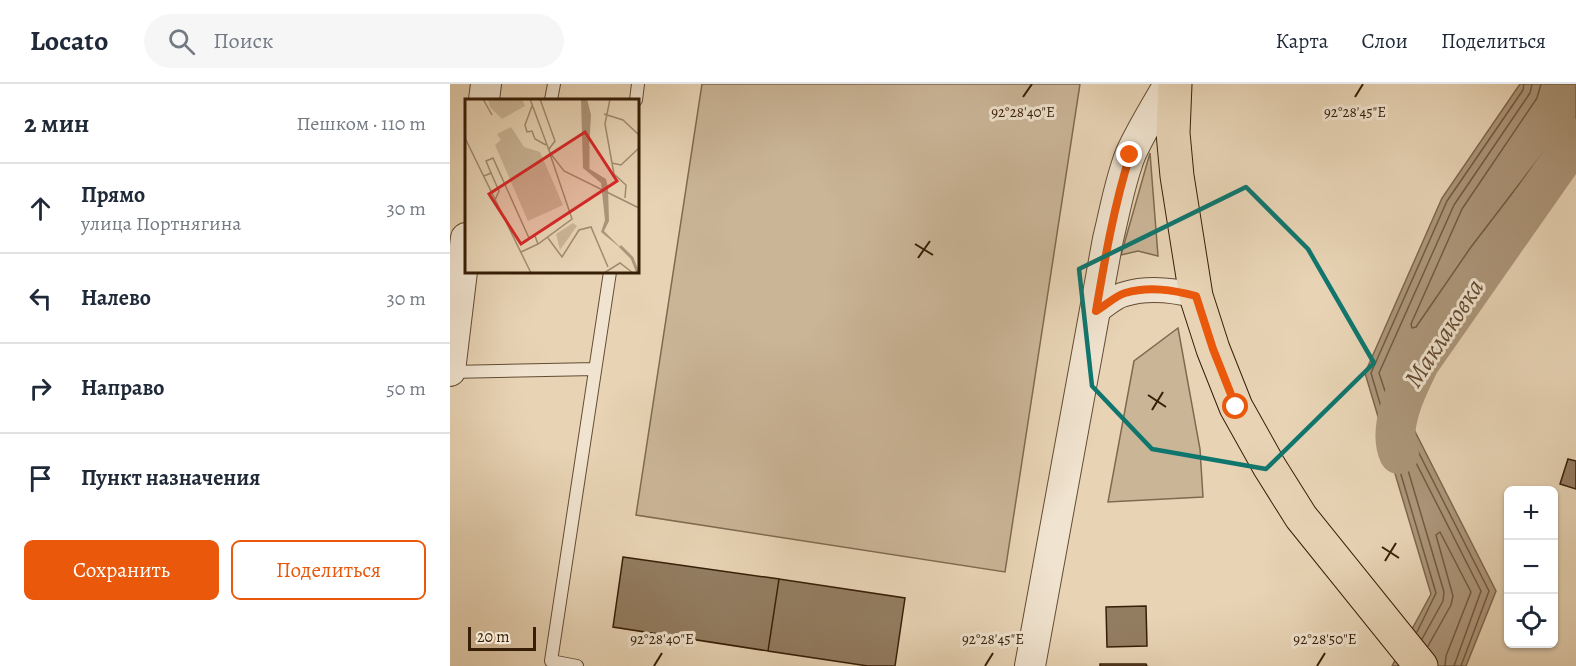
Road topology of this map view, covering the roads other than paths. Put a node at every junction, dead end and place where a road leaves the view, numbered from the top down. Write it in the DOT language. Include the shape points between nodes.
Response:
graph roads {
  1 [pos="486,84"];
  2 [pos="554,84"];
  3 [pos="638,84"];
  4 [pos="1169,84"];
  5 [pos="1175,84"];
  6 [pos="483,99"];
  7 [pos="551,99"];
  8 [pos="636,99"];
  9 [pos="465,246"];
  10 [pos="610,273"];
  11 [pos="1196,296"];
  12 [pos="1096,311"];
  13 [pos="595,369"];
  14 [pos="450,371"];
  15 [pos="577,666"];
  16 [pos="1030,666"];
  17 [pos="1420,666"];
  1 -- 6 [label="street"];
  2 -- 7 [label="lane"];
  3 -- 8 [label="lane"];
  4 -- 12 [label="street" via="1130,155 1108,239"];
  5 -- 11 [label="main road" via="1173,133 1177,176"];
  9 -- 14 [label="street"];
  10 -- 13 [label="lane"];
  11 -- 12 [label="street" via="1174,290 1148,290 1124,294"];
  11 -- 17 [label="main road" via="1236,407 1269,466 1301,517"];
  12 -- 16 [label="street"];
  13 -- 14 [label="lane"];
  13 -- 15 [label="lane" via="551,661"];
}
